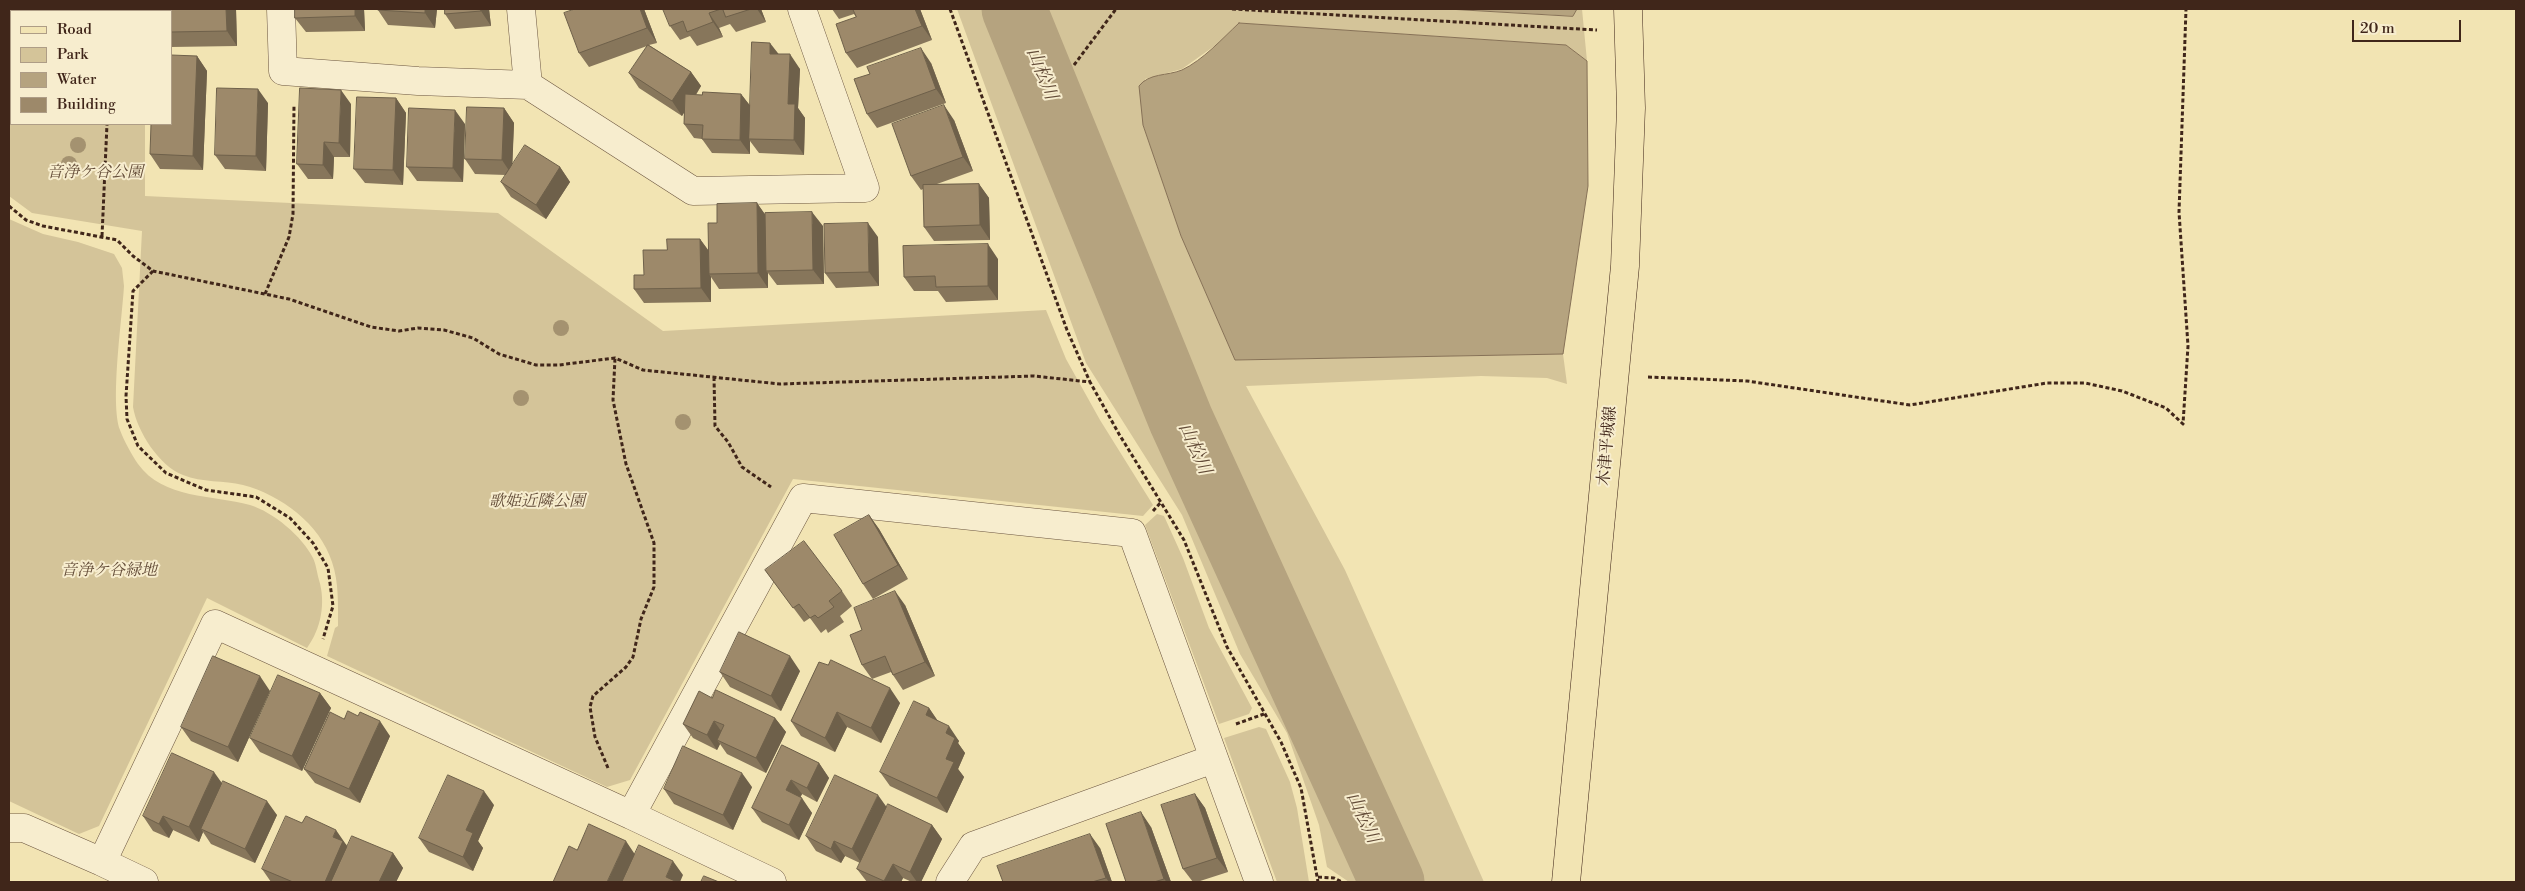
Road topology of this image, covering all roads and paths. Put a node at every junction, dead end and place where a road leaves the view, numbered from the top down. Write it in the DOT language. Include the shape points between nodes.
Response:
graph roads {
  1 [pos="281,9"];
  2 [pos="520,9"];
  3 [pos="802,9"];
  4 [pos="950,9"];
  5 [pos="1116,9"];
  6 [pos="1232,9"];
  7 [pos="1628,9"];
  8 [pos="2186,9"];
  9 [pos="1597,30"];
  10 [pos="1074,65"];
  11 [pos="294,71"];
  12 [pos="528,85"];
  13 [pos="107,125"];
  14 [pos="9,206"];
  15 [pos="102,236"];
  16 [pos="153,271"];
  17 [pos="265,294"];
  18 [pos="615,358"];
  19 [pos="714,377"];
  20 [pos="1613,378"];
  21 [pos="1090,382"];
  22 [pos="799,504"];
  23 [pos="311,667"];
  24 [pos="1214,759"];
  25 [pos="623,812"];
  26 [pos="9,828"];
  27 [pos="102,862"];
  28 [pos="1318,877"];
  29 [pos="144,882"];
  30 [pos="772,882"];
  31 [pos="950,882"];
  32 [pos="1259,882"];
  33 [pos="1318,882"];
  34 [pos="1342,882"];
  35 [pos="1566,882"];
  1 -- 11 [label="street" via="283,71"];
  2 -- 12 [label="street"];
  3 -- 12 [label="street" via="865,188 693,191"];
  4 -- 21 [label="path" via="1064,320"];
  5 -- 10 [label="path"];
  6 -- 9 [label="path"];
  7 -- 20 [label="main road, 木津平城線" via="1631,108 1625,266"];
  8 -- 20 [label="path" via="2180,212 2188,346 2182,424 2166,408 2122,391 2085,383 2047,384 1910,405 1747,381"];
  11 -- 12 [label="street" via="418,81"];
  11 -- 17 [label="path" via="292,214 283,255"];
  13 -- 15 [label="path"];
  14 -- 15 [label="path" via="26,220 43,226"];
  15 -- 16 [label="path" via="117,240"];
  16 -- 17 [label="path"];
  16 -- 23 [label="path" via="133,291 127,419 138,446 166,473 206,490 256,498 290,518 313,543 328,568 333,606"];
  17 -- 18 [label="path" via="371,327 399,331 418,328 444,330 473,338 499,354 536,365"];
  18 -- 19 [label="path" via="643,370"];
  18 -- 25 [label="path" via="613,400 626,464 654,543 654,586 641,619 633,657 593,696 590,707 595,737"];
  19 -- 21 [label="path" via="780,384 1034,376"];
  19 -- 22 [label="path" via="715,426 742,466"];
  20 -- 35 [label="main road, 木津平城線"];
  21 -- 28 [label="path" via="1184,540 1226,647 1281,742 1301,788"];
  22 -- 24 [label="street" via="802,498 1132,533"];
  22 -- 25 [label="street"];
  23 -- 25 [label="street"];
  23 -- 27 [label="street" via="216,624"];
  24 -- 31 [label="street" via="973,846"];
  24 -- 32 [label="street"];
  25 -- 30 [label="street"];
  26 -- 27 [label="street" via="24,828"];
  27 -- 29 [label="street"];
  28 -- 33 [label="path"];
  28 -- 34 [label="path"];
}
